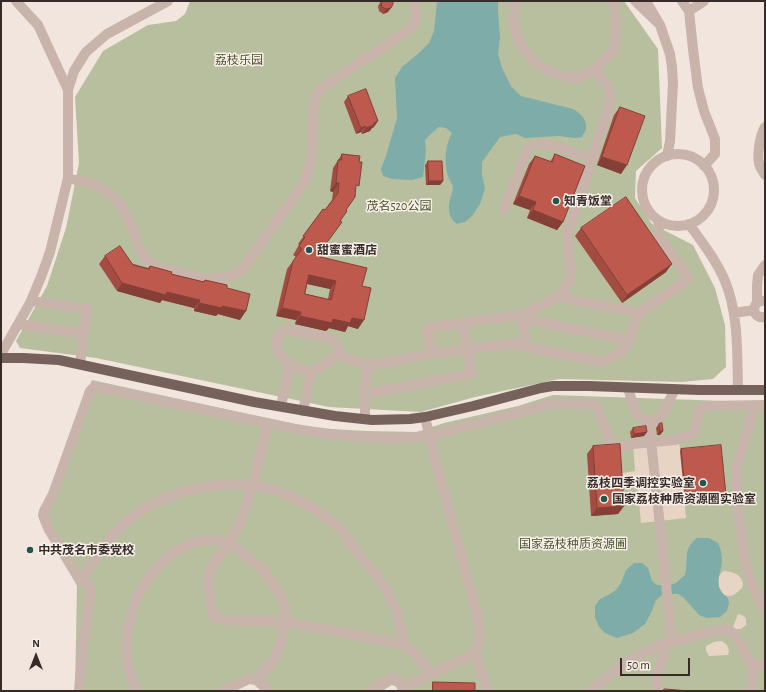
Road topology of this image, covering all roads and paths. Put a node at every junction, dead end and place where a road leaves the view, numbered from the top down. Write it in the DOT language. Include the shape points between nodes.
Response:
graph roads {
  1 [pos="16,1"];
  2 [pos="168,1"];
  3 [pos="415,1"];
  4 [pos="517,1"];
  5 [pos="613,1"];
  6 [pos="635,1"];
  7 [pos="646,1"];
  8 [pos="682,1"];
  9 [pos="704,1"];
  10 [pos="690,11"];
  11 [pos="660,25"];
  12 [pos="593,70"];
  13 [pos="68,90"];
  14 [pos="765,127"];
  15 [pos="667,156"];
  16 [pos="591,159"];
  17 [pos="704,166"];
  18 [pos="765,175"];
  19 [pos="68,178"];
  20 [pos="504,210"];
  21 [pos="658,220"];
  22 [pos="689,224"];
  23 [pos="765,265"];
  24 [pos="558,297"];
  25 [pos="31,301"];
  26 [pos="759,304"];
  27 [pos="638,313"];
  28 [pos="734,313"];
  29 [pos="522,317"];
  30 [pos="765,317"];
  31 [pos="463,323"];
  32 [pos="18,324"];
  33 [pos="84,334"];
  34 [pos="629,340"];
  35 [pos="510,344"];
  36 [pos="468,350"];
  37 [pos="1,354"];
  38 [pos="337,354"];
  39 [pos="431,354"];
  40 [pos="1,358"];
  41 [pos="80,364"];
  42 [pos="366,366"];
  43 [pos="289,367"];
  44 [pos="312,370"];
  45 [pos="628,388"];
  46 [pos="675,389"];
  47 [pos="738,390"];
  48 [pos="765,390"];
  49 [pos="364,392"];
  50 [pos="765,405"];
  51 [pos="281,406"];
  52 [pos="754,406"];
  53 [pos="304,411"];
  54 [pos="425,417"];
  55 [pos="364,419"];
  56 [pos="649,421"];
  57 [pos="268,424"];
  58 [pos="430,435"];
  59 [pos="651,442"];
  60 [pos="253,486"];
  61 [pos="229,545"];
  62 [pos="81,579"];
  63 [pos="765,610"];
  64 [pos="285,622"];
  65 [pos="669,643"];
  66 [pos="403,645"];
  67 [pos="475,652"];
  68 [pos="765,662"];
  69 [pos="754,668"];
  70 [pos="431,674"];
  71 [pos="256,680"];
  72 [pos="403,690"];
  73 [pos="79,691"];
  74 [pos="137,691"];
  75 [pos="222,691"];
  76 [pos="270,691"];
  77 [pos="369,691"];
  78 [pos="487,691"];
  79 [pos="590,691"];
  80 [pos="656,691"];
  81 [pos="750,691"];
  1 -- 13 [label="street" via="38,25"];
  2 -- 13 [label="street" via="108,34 86,52 74,71"];
  3 -- 19 [label="street" via="416,19 412,28 324,86 316,96 311,163 306,178 243,269 231,276 206,279 157,267 146,260 122,207 111,195 92,184"];
  4 -- 12 [label="street" via="513,20 520,44 536,63 550,72 567,77 578,78"];
  5 -- 12 [label="street" via="615,48"];
  6 -- 11 [label="street"];
  7 -- 11 [label="street"];
  8 -- 10 [label="street"];
  9 -- 10 [label="street"];
  10 -- 17 [label="street" via="698,88 715,139 715,154"];
  11 -- 15 [label="street" via="670,54 673,83"];
  12 -- 16 [label="street" via="609,87 610,97 609,108"];
  13 -- 19 [label="street"];
  14 -- 18 [label="street" via="759,146 759,164"];
  15 -- 17 [label="street" via="681,154 695,158"];
  15 -- 21 [label="street" via="650,167 642,185 645,205"];
  16 -- 20 [label="street" via="557,147 533,145 528,148"];
  16 -- 24 [label="street" via="567,235 570,280"];
  17 -- 22 [label="street" via="713,181 711,204 702,216"];
  19 -- 25 [label="street" via="50,252"];
  21 -- 22 [label="street" via="673,225"];
  21 -- 27 [label="street" via="659,236 689,279"];
  22 -- 28 [label="street" via="720,272 730,294"];
  23 -- 26 [label="street" via="758,275"];
  24 -- 27 [label="street"];
  24 -- 29 [label="street"];
  25 -- 32 [label="street"];
  25 -- 33 [label="street" via="87,309"];
  26 -- 28 [label="street"];
  26 -- 30 [label="street" via="755,314 761,318"];
  27 -- 34 [label="street"];
  28 -- 47 [label="street"];
  29 -- 31 [label="street"];
  29 -- 34 [label="street"];
  29 -- 35 [label="street" via="525,342"];
  31 -- 36 [label="street"];
  31 -- 39 [label="street" via="427,328"];
  32 -- 33 [label="street"];
  32 -- 37 [label="street"];
  33 -- 41 [label="street"];
  34 -- 35 [label="street" via="625,350 603,362"];
  35 -- 36 [label="street"];
  36 -- 39 [label="street"];
  36 -- 49 [label="street" via="472,374"];
  38 -- 42 [label="street"];
  38 -- 44 [label="street" via="327,363"];
  38 -- 44 [label="street" via="339,350 331,339 290,330 281,333 276,346 281,355 295,367"];
  39 -- 42 [label="street"];
  40 -- 41 [label="main road"];
  41 -- 51 [label="main road"];
  42 -- 49 [label="street"];
  43 -- 51 [label="street"];
  44 -- 53 [label="street"];
  45 -- 46 [label="main road"];
  45 -- 54 [label="main road" via="554,386"];
  45 -- 56 [label="street" via="636,412 645,421"];
  46 -- 47 [label="main road"];
  46 -- 56 [label="street" via="661,417 654,422"];
  47 -- 48 [label="main road"];
  49 -- 55 [label="street"];
  50 -- 52 [label="street"];
  51 -- 53 [label="main road"];
  52 -- 59 [label="street" via="705,406 699,412 692,434 675,440"];
  52 -- 63 [label="street" via="737,465 738,506 750,581"];
  53 -- 55 [label="main road"];
  54 -- 55 [label="main road"];
  54 -- 58 [label="street"];
  56 -- 59 [label="street"];
  57 -- 58 [label="street" via="348,436 402,438"];
  57 -- 60 [label="street"];
  57 -- 62 [label="street" via="92,388 43,515 49,530"];
  58 -- 59 [label="street" via="556,403 590,404 596,406 608,437 615,445"];
  58 -- 67 [label="street" via="479,623 479,642"];
  59 -- 65 [label="street" via="671,629"];
  60 -- 61 [label="street"];
  60 -- 62 [label="street" via="224,484 204,487 170,496 147,508 117,530"];
  60 -- 66 [label="street" via="277,491 300,501 338,527 390,596"];
  61 -- 64 [label="street" via="244,554 264,572 277,590 284,607"];
  61 -- 64 [label="street" via="208,574 215,618"];
  61 -- 74 [label="street" via="213,540 180,549 158,566 148,578 132,611 126,641 128,668"];
  62 -- 73 [label="street" via="91,592"];
  64 -- 66 [label="street"];
  64 -- 71 [label="street" via="281,645 274,660"];
  65 -- 69 [label="street" via="713,631 727,630 735,634"];
  65 -- 79 [label="street" via="634,658"];
  65 -- 80 [label="street" via="660,667"];
  66 -- 70 [label="street" via="419,658"];
  67 -- 70 [label="street"];
  67 -- 78 [label="street"];
  68 -- 69 [label="street"];
  69 -- 81 [label="street"];
  70 -- 72 [label="street"];
  71 -- 75 [label="street" via="246,679"];
  71 -- 76 [label="street"];
  72 -- 77 [label="street" via="398,681 392,678"];
}
